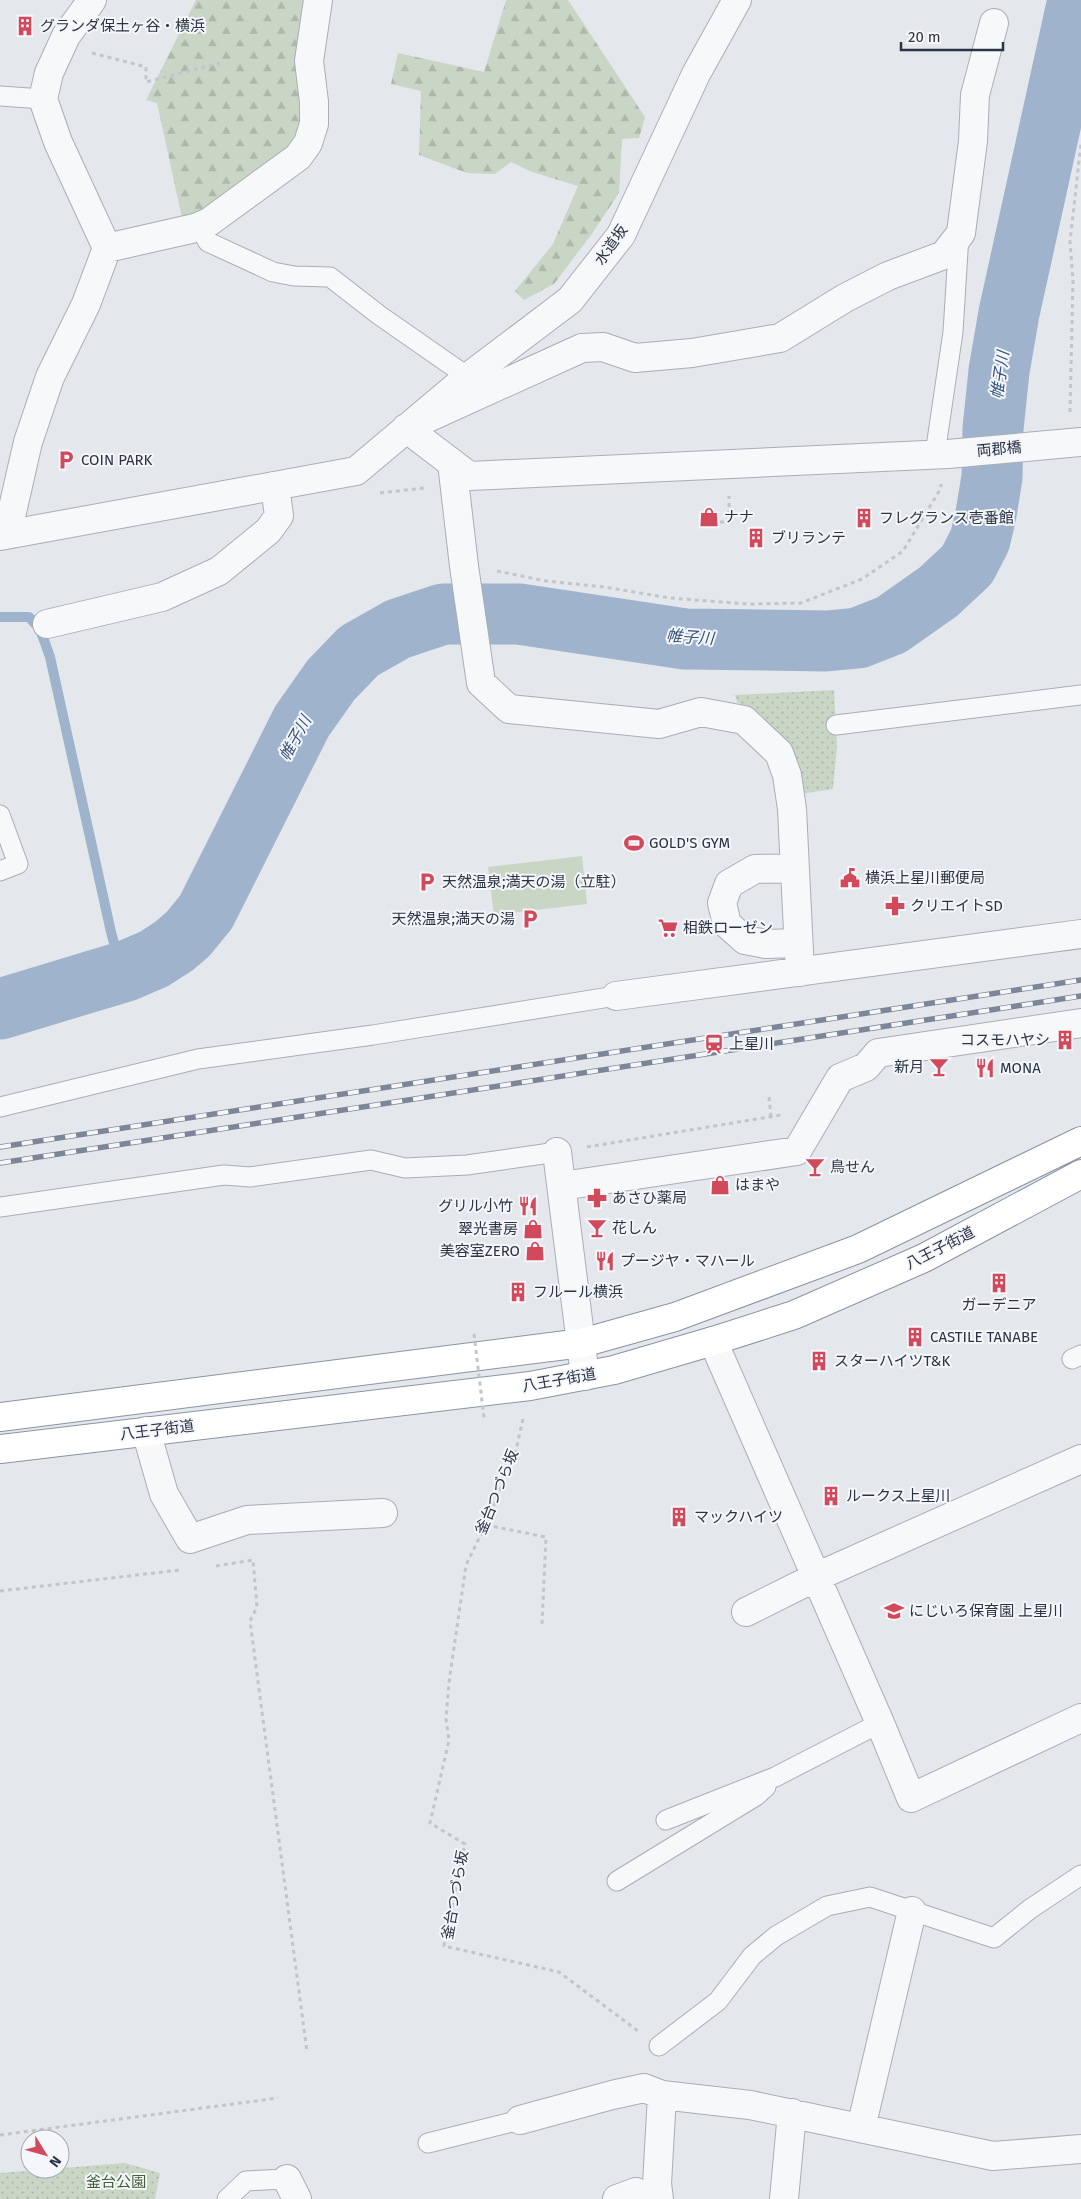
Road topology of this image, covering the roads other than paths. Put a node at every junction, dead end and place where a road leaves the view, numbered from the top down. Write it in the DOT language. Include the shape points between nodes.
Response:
graph roads {
  1 [pos="92,0"];
  2 [pos="318,0"];
  3 [pos="737,0"];
  4 [pos="994,23"];
  5 [pos="0,96"];
  6 [pos="43,99"];
  7 [pos="199,226"];
  8 [pos="959,235"];
  9 [pos="107,248"];
  10 [pos="468,377"];
  11 [pos="406,428"];
  12 [pos="1067,443"];
  13 [pos="942,454"];
  14 [pos="452,463"];
  15 [pos="276,486"];
  16 [pos="4,535"];
  17 [pos="47,624"];
  18 [pos="1081,695"];
  19 [pos="836,725"];
  20 [pos="0,815"];
  21 [pos="795,868"];
  22 [pos="0,871"];
  23 [pos="1081,934"];
  24 [pos="798,943"];
  25 [pos="800,972"];
  26 [pos="616,996"];
  27 [pos="1081,1023"];
  28 [pos="0,1107"];
  29 [pos="1081,1141"];
  30 [pos="557,1152"];
  31 [pos="1081,1174"];
  32 [pos="562,1186"];
  33 [pos="0,1207"];
  34 [pos="712,1341"];
  35 [pos="582,1343"];
  36 [pos="585,1376"];
  37 [pos="0,1417"];
  38 [pos="146,1431"];
  39 [pos="0,1449"];
  40 [pos="1081,1459"];
  41 [pos="383,1513"];
  42 [pos="816,1577"];
  43 [pos="746,1612"];
  44 [pos="1081,1718"];
  45 [pos="880,1722"];
  46 [pos="775,1777"];
  47 [pos="666,1820"];
  48 [pos="1081,1875"];
  49 [pos="617,1881"];
  50 [pos="912,1911"];
  51 [pos="659,2046"];
  52 [pos="662,2095"];
  53 [pos="792,2113"];
  54 [pos="520,2120"];
  55 [pos="861,2128"];
  56 [pos="428,2143"];
  57 [pos="1081,2149"];
  58 [pos="292,2189"];
  59 [pos="637,2197"];
  60 [pos="227,2199"];
  61 [pos="784,2199"];
  1 -- 6 [label="street" via="62,44"];
  2 -- 7 [label="street" via="308,61 314,109 314,124 308,143 298,157"];
  3 -- 10 [label="street, 水道坂" via="696,74 621,235 570,300"];
  4 -- 8 [label="street" via="975,95"];
  5 -- 6 [label="lane"];
  6 -- 9 [label="street" via="58,142"];
  7 -- 9 [label="street"];
  7 -- 10 [label="lane" via="208,242 273,272 330,277 378,315"];
  8 -- 11 [label="street" via="944,255 888,276 780,338 692,353 635,358 603,346 582,348"];
  8 -- 13 [label="lane"];
  9 -- 16 [label="street" via="86,304 50,377 28,442"];
  10 -- 11 [label="street, 水道坂"];
  11 -- 14 [label="street, 両郡橋"];
  11 -- 15 [label="street" via="356,471"];
  12 -- 13 [label="street, 両郡橋"];
  13 -- 14 [label="street, 両郡橋" via="469,476"];
  14 -- 21 [label="street" via="481,683 509,709 659,724 701,712 744,720 779,753 782,760 792,809"];
  15 -- 16 [label="street"];
  15 -- 17 [label="street" via="279,516 268,531 219,571 162,597"];
  18 -- 19 [label="lane"];
  20 -- 22 [label="lane" via="18,864"];
  21 -- 24 [label="street"];
  21 -- 24 [label="street" via="755,869 729,884 722,903 727,924 745,940 766,944"];
  23 -- 25 [label="street"];
  24 -- 25 [label="street"];
  25 -- 26 [label="street"];
  26 -- 28 [label="lane" via="198,1059"];
  27 -- 32 [label="street" via="878,1053 866,1067 840,1078 797,1151"];
  29 -- 35 [label="highway" via="858,1249 674,1317"];
  30 -- 32 [label="street"];
  30 -- 33 [label="lane" via="467,1164 405,1168 371,1160 250,1178 224,1175"];
  31 -- 34 [label="highway, 八王子街道" via="924,1258 794,1315"];
  32 -- 35 [label="street"];
  34 -- 36 [label="highway, 八王子街道"];
  34 -- 42 [label="street"];
  35 -- 36 [label="street"];
  35 -- 37 [label="highway"];
  36 -- 38 [label="highway, 八王子街道" via="424,1400"];
  38 -- 39 [label="highway, 八王子街道"];
  38 -- 41 [label="street" via="164,1494 190,1539 247,1520"];
  40 -- 42 [label="street"];
  42 -- 43 [label="street"];
  42 -- 45 [label="street"];
  44 -- 45 [label="street" via="911,1798"];
  45 -- 46 [label="lane"];
  46 -- 47 [label="lane"];
  46 -- 49 [label="lane" via="756,1796"];
  48 -- 50 [label="lane" via="994,1938"];
  50 -- 51 [label="lane" via="870,1897 828,1906 776,1936 752,1956 718,2001"];
  50 -- 55 [label="street"];
  52 -- 53 [label="street"];
  52 -- 54 [label="street" via="644,2088"];
  52 -- 59 [label="street" via="657,2184"];
  53 -- 55 [label="street"];
  53 -- 61 [label="street"];
  54 -- 56 [label="lane"];
  55 -- 57 [label="street" via="993,2156"];
  58 -- 60 [label="lane" via="246,2180"];
}
